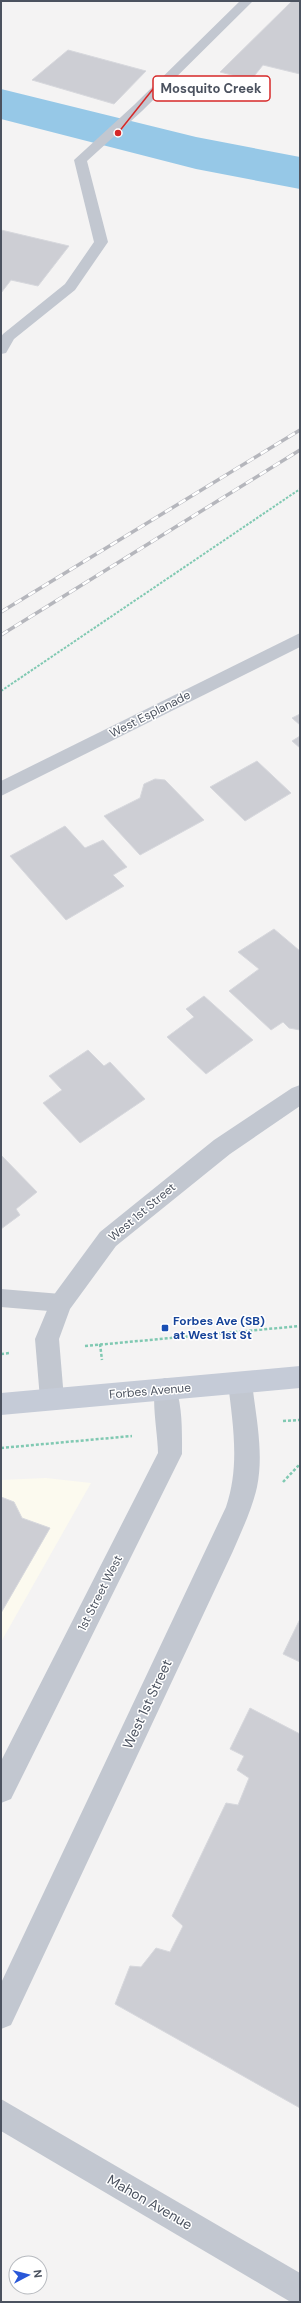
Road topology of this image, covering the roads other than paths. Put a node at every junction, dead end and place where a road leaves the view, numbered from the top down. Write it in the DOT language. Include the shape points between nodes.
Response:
graph roads {
  1 [pos="246,1"];
  2 [pos="1,350"];
  3 [pos="300,639"];
  4 [pos="1,789"];
  5 [pos="300,1094"];
  6 [pos="1,1298"];
  7 [pos="61,1303"];
  8 [pos="300,1378"];
  9 [pos="240,1383"];
  10 [pos="165,1389"];
  11 [pos="52,1400"];
  12 [pos="1,1404"];
  13 [pos="1,1789"];
  14 [pos="1,2015"];
  15 [pos="1,2114"];
  16 [pos="300,2290"];
  1 -- 2 [label="lane" via="138,108 80,160 101,242 70,287 8,337"];
  3 -- 4 [label="street, West Esplanade"];
  5 -- 7 [label="street, West 1st Street" via="222,1147 108,1239"];
  6 -- 7 [label="lane"];
  7 -- 11 [label="street, West 1st Street" via="47,1339"];
  8 -- 9 [label="main road, Forbes Avenue"];
  9 -- 10 [label="main road, Forbes Avenue"];
  9 -- 14 [label="street, West 1st Street" via="247,1446 241,1501"];
  10 -- 11 [label="main road, Forbes Avenue"];
  10 -- 13 [label="street, 1st Street West" via="170,1454"];
  11 -- 12 [label="main road, Forbes Avenue"];
  15 -- 16 [label="street, Mahon Avenue"];
}
